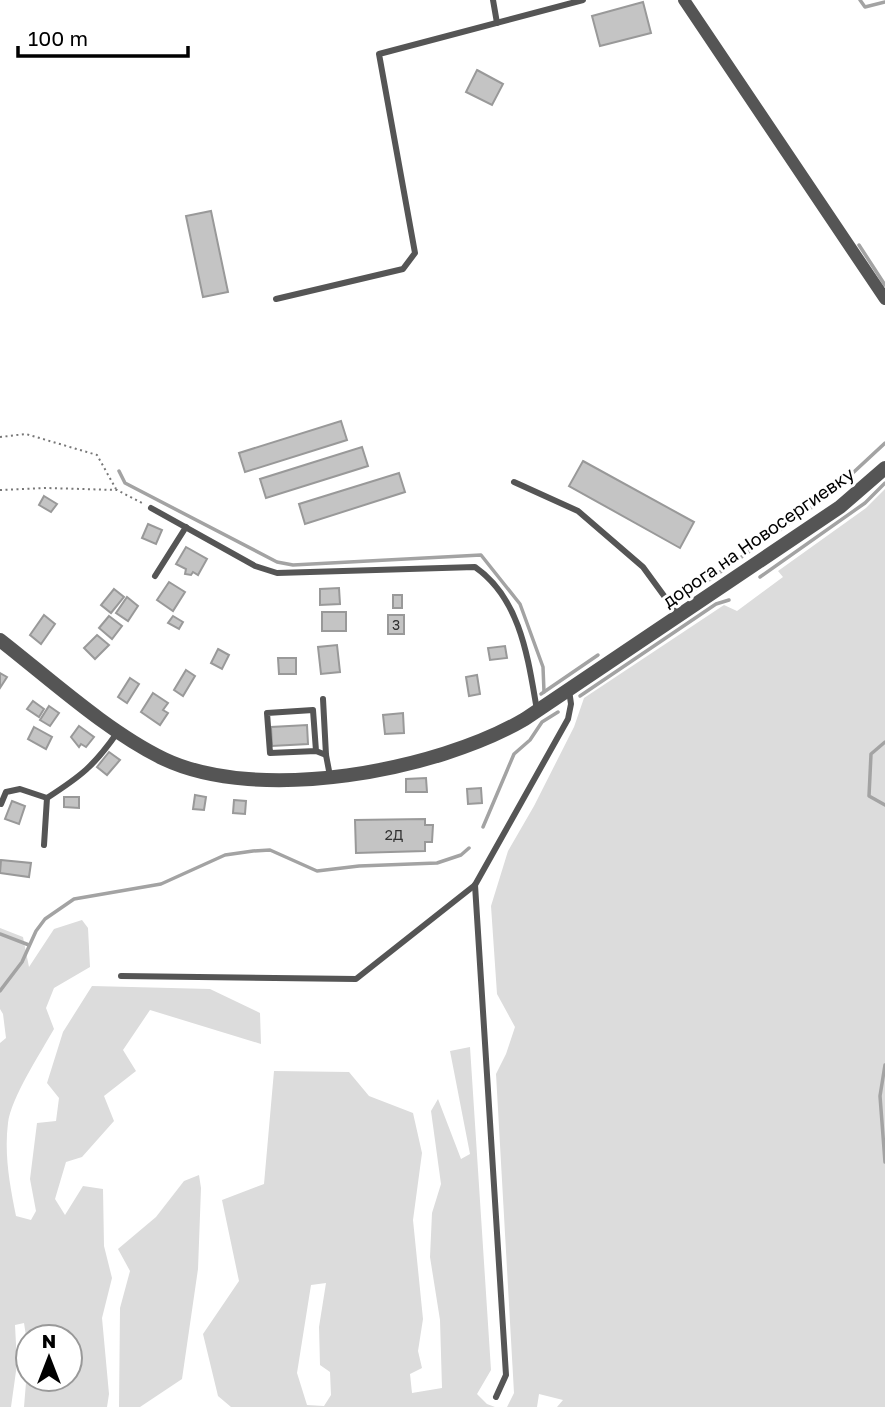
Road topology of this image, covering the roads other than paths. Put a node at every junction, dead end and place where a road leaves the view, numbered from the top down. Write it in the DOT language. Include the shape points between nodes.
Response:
graph roads {
  1 [pos="493,0"];
  2 [pos="583,0"];
  3 [pos="684,0"];
  4 [pos="497,23"];
  5 [pos="276,299"];
  6 [pos="885,299"];
  7 [pos="885,468"];
  8 [pos="514,482"];
  9 [pos="150,508"];
  10 [pos="186,527"];
  11 [pos="155,576"];
  12 [pos="679,617"];
  13 [pos="0,640"];
  14 [pos="569,690"];
  15 [pos="323,699"];
  16 [pos="537,711"];
  17 [pos="118,731"];
  18 [pos="316,751"];
  19 [pos="326,755"];
  20 [pos="330,776"];
  21 [pos="47,798"];
  22 [pos="1,804"];
  23 [pos="44,845"];
  24 [pos="474,886"];
  25 [pos="121,976"];
  26 [pos="496,1397"];
  1 -- 4 [label="lane"];
  2 -- 4 [label="lane"];
  3 -- 6 [label="street"];
  4 -- 5 [label="lane" via="379,54 415,253 403,269"];
  7 -- 12 [label="street, дорога на Новосергиевку" via="840,507"];
  8 -- 12 [label="lane" via="578,511 642,567"];
  9 -- 10 [label="lane"];
  10 -- 11 [label="lane"];
  10 -- 16 [label="lane" via="255,566 277,573 475,567 487,575 517,618"];
  12 -- 14 [label="street, дорога на Новосергиевку"];
  13 -- 17 [label="street, дорога на Новосергиевку"];
  14 -- 16 [label="street, дорога на Новосергиевку"];
  14 -- 24 [label="lane" via="568,719"];
  15 -- 19 [label="lane"];
  16 -- 20 [label="street, дорога на Новосергиевку" via="504,732 458,751 405,765"];
  17 -- 20 [label="street, дорога на Новосергиевку" via="166,759 212,774 261,780"];
  17 -- 21 [label="lane" via="99,760"];
  18 -- 18 [label="lane" via="270,753 268,713 313,710"];
  18 -- 19 [label="lane"];
  19 -- 20 [label="lane"];
  21 -- 22 [label="lane" via="20,789 6,792"];
  21 -- 23 [label="lane"];
  24 -- 25 [label="lane" via="356,979"];
  24 -- 26 [label="lane" via="506,1375"];
}
